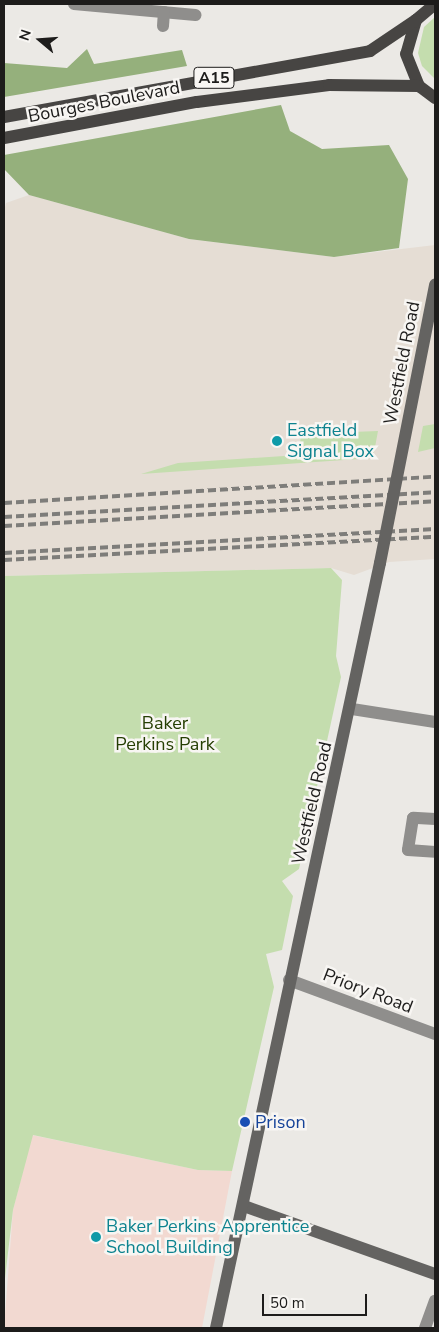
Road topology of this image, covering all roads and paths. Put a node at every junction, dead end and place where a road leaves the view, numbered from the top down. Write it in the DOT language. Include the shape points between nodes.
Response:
graph roads {
  1 [pos="74,4"];
  2 [pos="435,4"];
  3 [pos="164,12"];
  4 [pos="196,15"];
  5 [pos="416,20"];
  6 [pos="162,26"];
  7 [pos="419,86"];
  8 [pos="435,99"];
  9 [pos="4,117"];
  10 [pos="4,138"];
  11 [pos="435,284"];
  12 [pos="352,709"];
  13 [pos="435,722"];
  14 [pos="435,819"];
  15 [pos="435,852"];
  16 [pos="289,980"];
  17 [pos="435,1034"];
  18 [pos="244,1206"];
  19 [pos="435,1274"];
  20 [pos="435,1301"];
  21 [pos="216,1328"];
  22 [pos="425,1328"];
  1 -- 3 [label="street"];
  2 -- 5 [label="main road, A15"];
  3 -- 4 [label="street"];
  3 -- 6 [label="street"];
  5 -- 7 [label="main road" via="406,54"];
  5 -- 9 [label="main road, Bourges Boulevard / A15" via="370,51"];
  7 -- 8 [label="main road"];
  7 -- 10 [label="main road, Bourges Boulevard / A15" via="329,85 197,102"];
  11 -- 12 [label="street, Westfield Road, bridge"];
  12 -- 13 [label="street"];
  12 -- 16 [label="street, Westfield Road"];
  14 -- 15 [label="street" via="412,818 408,850"];
  16 -- 17 [label="street, Priory Road"];
  16 -- 18 [label="street, Westfield Road"];
  18 -- 19 [label="street"];
  18 -- 21 [label="street, Westfield Road"];
  20 -- 22 [label="street"];
}
